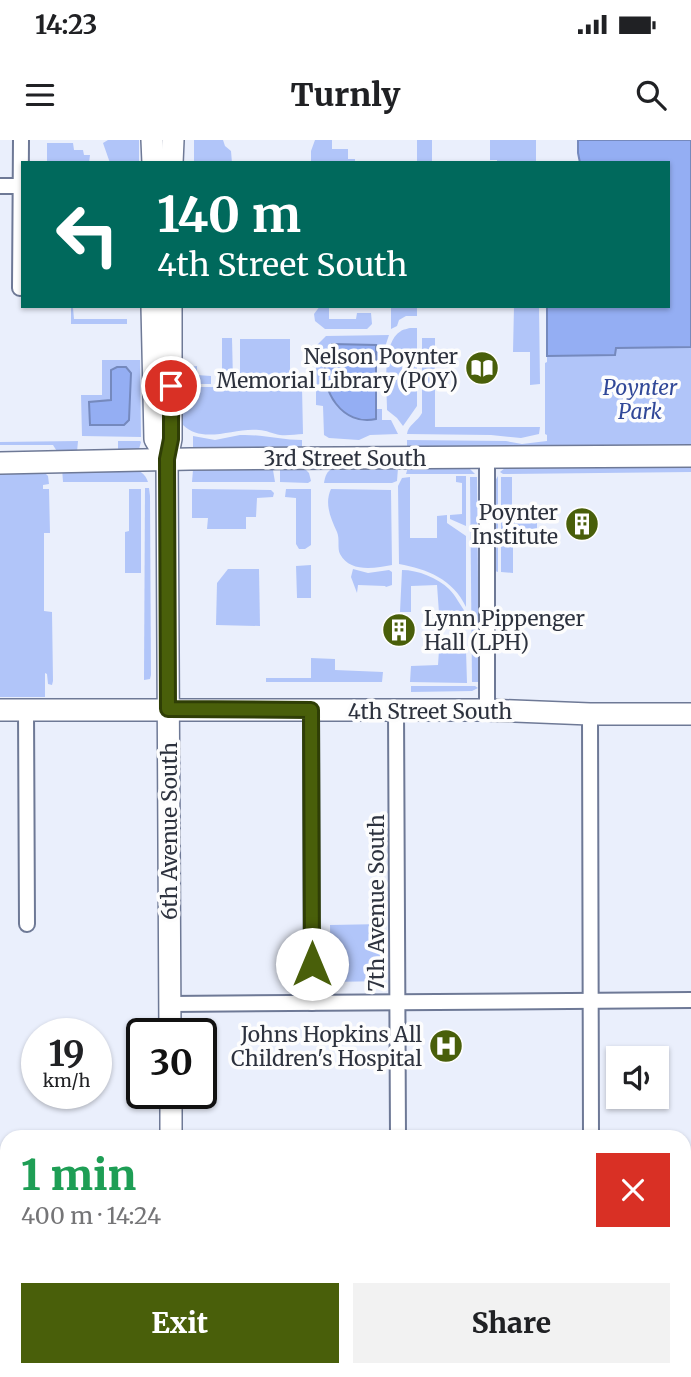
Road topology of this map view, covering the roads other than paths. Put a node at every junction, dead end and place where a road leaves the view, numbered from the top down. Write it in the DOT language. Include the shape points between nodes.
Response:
graph roads {
  1 [pos="21,140"];
  2 [pos="152,140"];
  3 [pos="173,140"];
  4 [pos="21,161"];
  5 [pos="153,161"];
  6 [pos="172,161"];
  7 [pos="0,186"];
  8 [pos="21,186"];
  9 [pos="21,237"];
  10 [pos="20,288"];
  11 [pos="152,308"];
  12 [pos="171,308"];
  13 [pos="691,456"];
  14 [pos="487,458"];
  15 [pos="167,459"];
  16 [pos="0,463"];
  17 [pos="168,709"];
  18 [pos="0,710"];
  19 [pos="26,710"];
  20 [pos="311,710"];
  21 [pos="396,710"];
  22 [pos="486,710"];
  23 [pos="590,713"];
  24 [pos="691,714"];
  25 [pos="27,924"];
  26 [pos="691,1000"];
  27 [pos="591,1001"];
  28 [pos="397,1002"];
  29 [pos="312,1003"];
  30 [pos="170,1004"];
  31 [pos="170,1018"];
  32 [pos="171,1109"];
  33 [pos="171,1130"];
  34 [pos="398,1130"];
  35 [pos="591,1130"];
  1 -- 4 [label="street"];
  2 -- 5 [label="street"];
  3 -- 6 [label="street"];
  7 -- 8 [label="street"];
  9 -- 10 [label="street"];
  11 -- 15 [label="street, 6th Avenue South" via="155,439"];
  12 -- 15 [label="street, 6th Avenue South"];
  13 -- 14 [label="street, 3rd Street South"];
  14 -- 15 [label="street, 3rd Street South"];
  14 -- 22 [label="street"];
  15 -- 16 [label="street, 3rd Street South"];
  15 -- 17 [label="street, 6th Avenue South"];
  17 -- 19 [label="street, 4th Street South"];
  17 -- 20 [label="street, 4th Street South"];
  17 -- 30 [label="street, 6th Avenue South"];
  18 -- 19 [label="street, 4th Street South"];
  19 -- 25 [label="street"];
  20 -- 21 [label="street, 4th Street South"];
  20 -- 29 [label="street"];
  21 -- 22 [label="street, 4th Street South"];
  21 -- 28 [label="street, 7th Avenue South"];
  22 -- 23 [label="street, 4th Street South"];
  23 -- 24 [label="street, 4th Street South"];
  23 -- 27 [label="street"];
  26 -- 27 [label="street"];
  27 -- 28 [label="street"];
  27 -- 35 [label="street"];
  28 -- 29 [label="street"];
  28 -- 34 [label="street, 7th Avenue South"];
  29 -- 30 [label="street"];
  30 -- 31 [label="street, 6th Avenue South"];
  32 -- 33 [label="street"];
}
